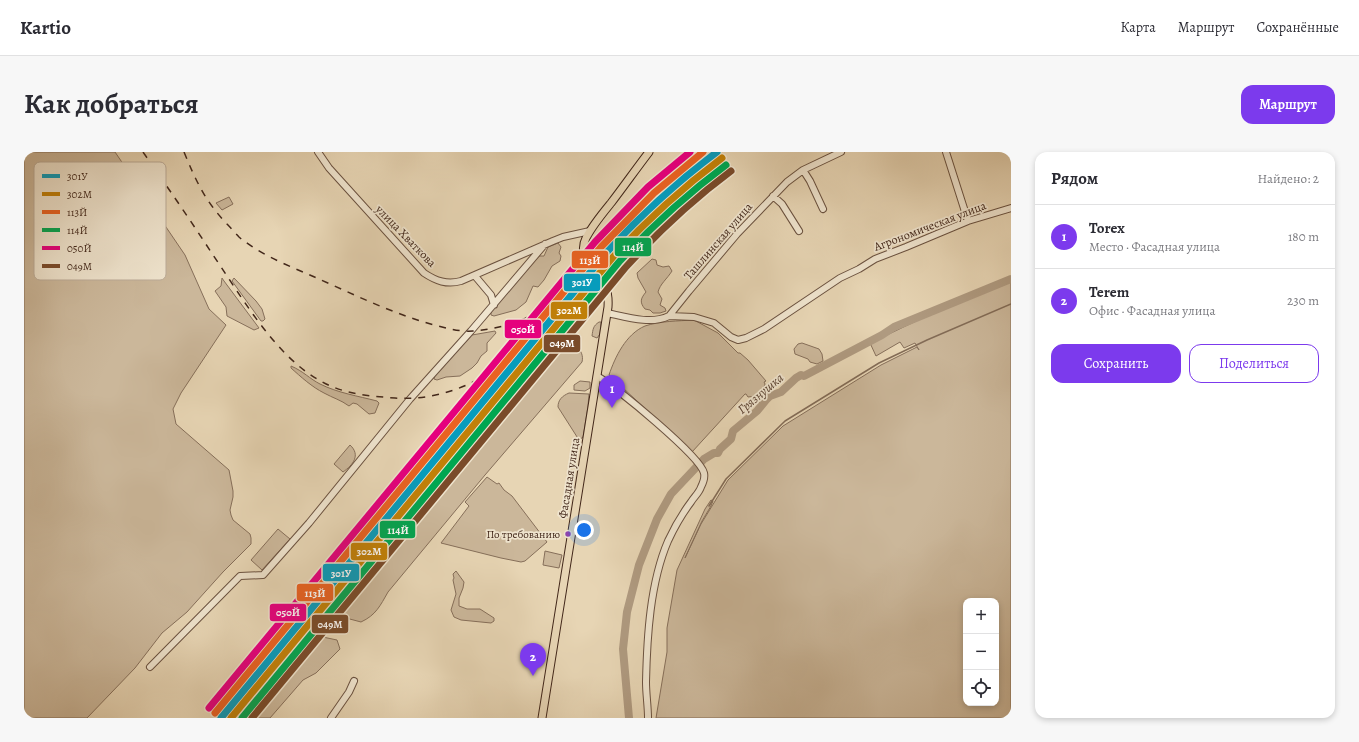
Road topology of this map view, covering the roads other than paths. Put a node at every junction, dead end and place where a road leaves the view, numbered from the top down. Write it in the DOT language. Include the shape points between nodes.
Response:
graph roads {
  1 [pos="318,152"];
  2 [pos="649,152"];
  3 [pos="841,152"];
  4 [pos="946,152"];
  5 [pos="803,170"];
  6 [pos="773,196"];
  7 [pos="1011,208"];
  8 [pos="823,209"];
  9 [pos="968,221"];
  10 [pos="590,231"];
  11 [pos="799,231"];
  12 [pos="545,244"];
  13 [pos="475,276"];
  14 [pos="494,305"];
  15 [pos="607,313"];
  16 [pos="669,316"];
  17 [pos="597,376"];
  18 [pos="150,666"];
  19 [pos="354,681"];
  20 [pos="331,718"];
  21 [pos="542,718"];
  22 [pos="648,718"];
  1 -- 13 [label="street, улица Хваткова" via="329,168 424,273 445,283"];
  2 -- 10 [label="main road, Фасадная улица"];
  3 -- 5 [label="street, Ташлинская улица"];
  4 -- 9 [label="street"];
  5 -- 6 [label="street, Ташлинская улица"];
  5 -- 8 [label="street"];
  6 -- 11 [label="street" via="782,204"];
  6 -- 16 [label="street, Ташлинская улица" via="737,234"];
  7 -- 9 [label="street, Агрономическая улица"];
  9 -- 16 [label="street, Агрономическая улица" via="875,259 840,278 764,329 746,338 738,340 714,323 694,317"];
  10 -- 12 [label="street, улица Хваткова"];
  10 -- 15 [label="main road, Фасадная улица" via="584,244 585,255 607,289"];
  12 -- 13 [label="street, улица Хваткова"];
  12 -- 14 [label="street"];
  13 -- 14 [label="street" via="491,295"];
  14 -- 18 [label="street" via="410,399 263,576 240,576"];
  15 -- 16 [label="street" via="632,319 655,320"];
  15 -- 17 [label="main road, Фасадная улица"];
  17 -- 21 [label="main road, Фасадная улица"];
  17 -- 22 [label="street" via="639,407 689,453 704,471 705,476 701,489 681,516 668,541 658,571 650,619 646,682"];
  19 -- 20 [label="street" via="350,692"];
}
